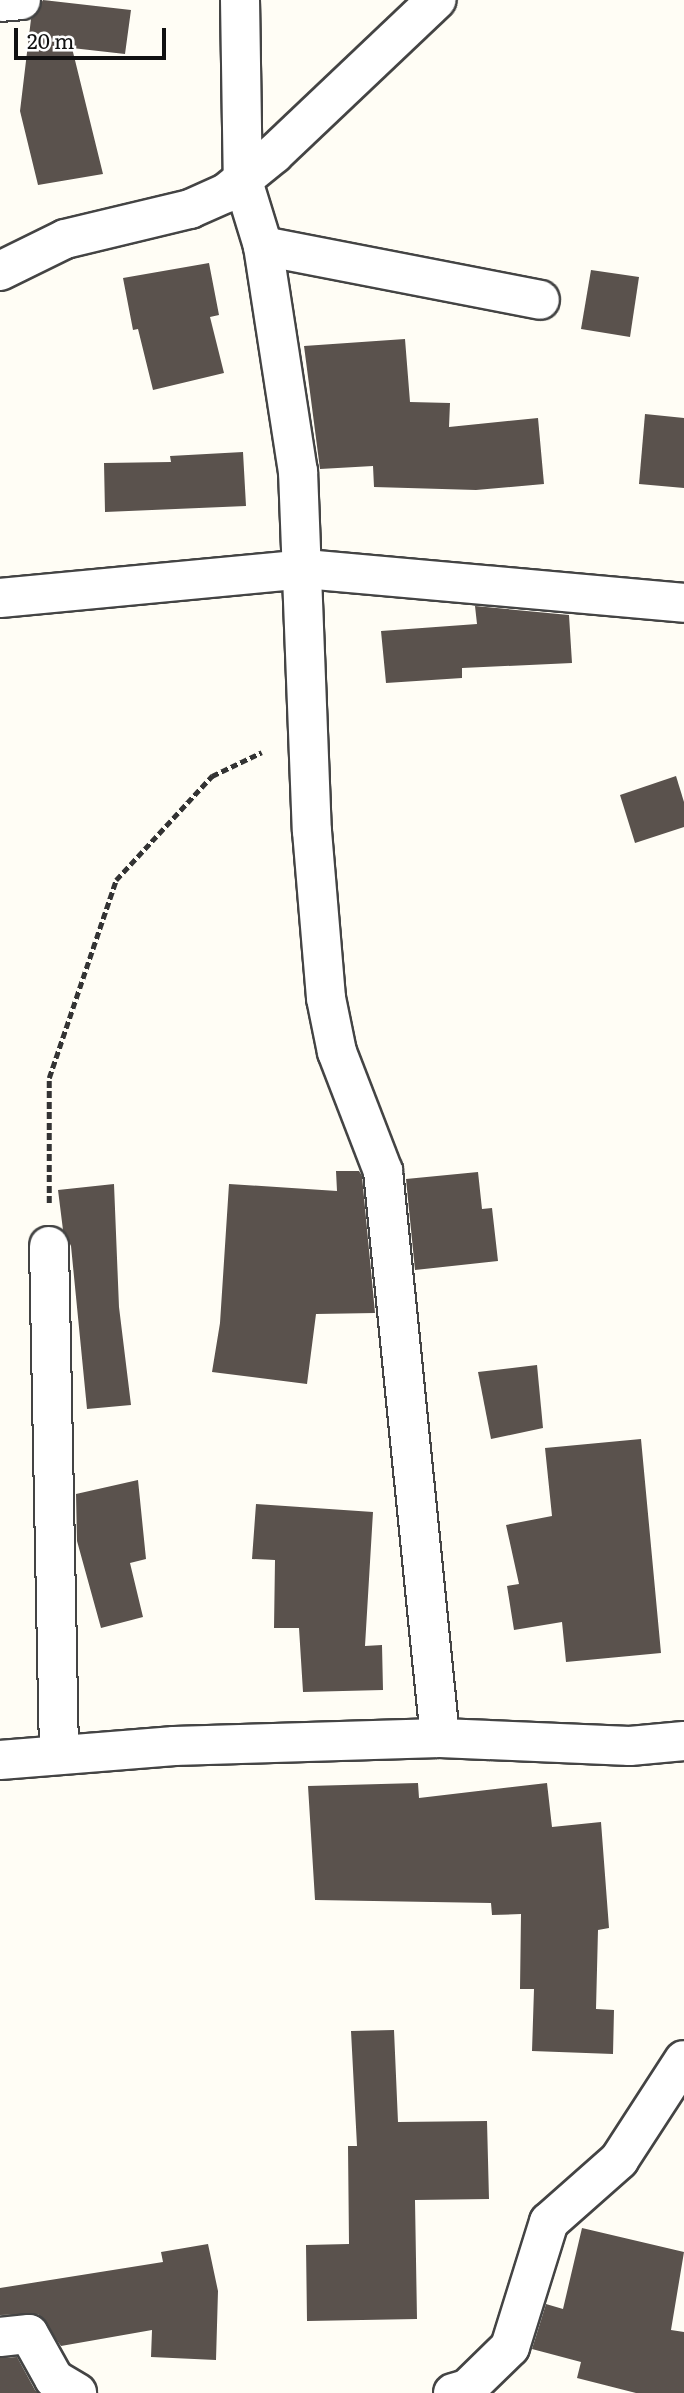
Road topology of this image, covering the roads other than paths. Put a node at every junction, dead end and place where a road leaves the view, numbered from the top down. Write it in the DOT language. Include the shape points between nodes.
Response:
graph roads {
  1 [pos="21,0"];
  2 [pos="240,0"];
  3 [pos="436,0"];
  4 [pos="0,2"];
  5 [pos="243,181"];
  6 [pos="262,246"];
  7 [pos="3,265"];
  8 [pos="540,300"];
  9 [pos="305,569"];
  10 [pos="0,598"];
  11 [pos="684,603"];
  12 [pos="49,1246"];
  13 [pos="440,1738"];
  14 [pos="684,1741"];
  15 [pos="59,1755"];
  16 [pos="0,1760"];
  17 [pos="684,2060"];
  18 [pos="0,2337"];
  19 [pos="77,2393"];
  20 [pos="453,2393"];
  1 -- 4 [label="street"];
  2 -- 5 [label="street"];
  3 -- 5 [label="street"];
  5 -- 6 [label="street"];
  5 -- 7 [label="street" via="190,209 65,239"];
  6 -- 8 [label="street"];
  6 -- 9 [label="street" via="298,471"];
  9 -- 10 [label="street"];
  9 -- 11 [label="street"];
  9 -- 13 [label="street" via="312,831 326,998 337,1052 383,1171"];
  12 -- 15 [label="street"];
  13 -- 14 [label="street" via="630,1746"];
  13 -- 15 [label="street" via="174,1746"];
  15 -- 16 [label="street"];
  17 -- 20 [label="street" via="619,2160 549,2222 510,2347 467,2389"];
  18 -- 19 [label="street" via="29,2334 54,2379"];
}
